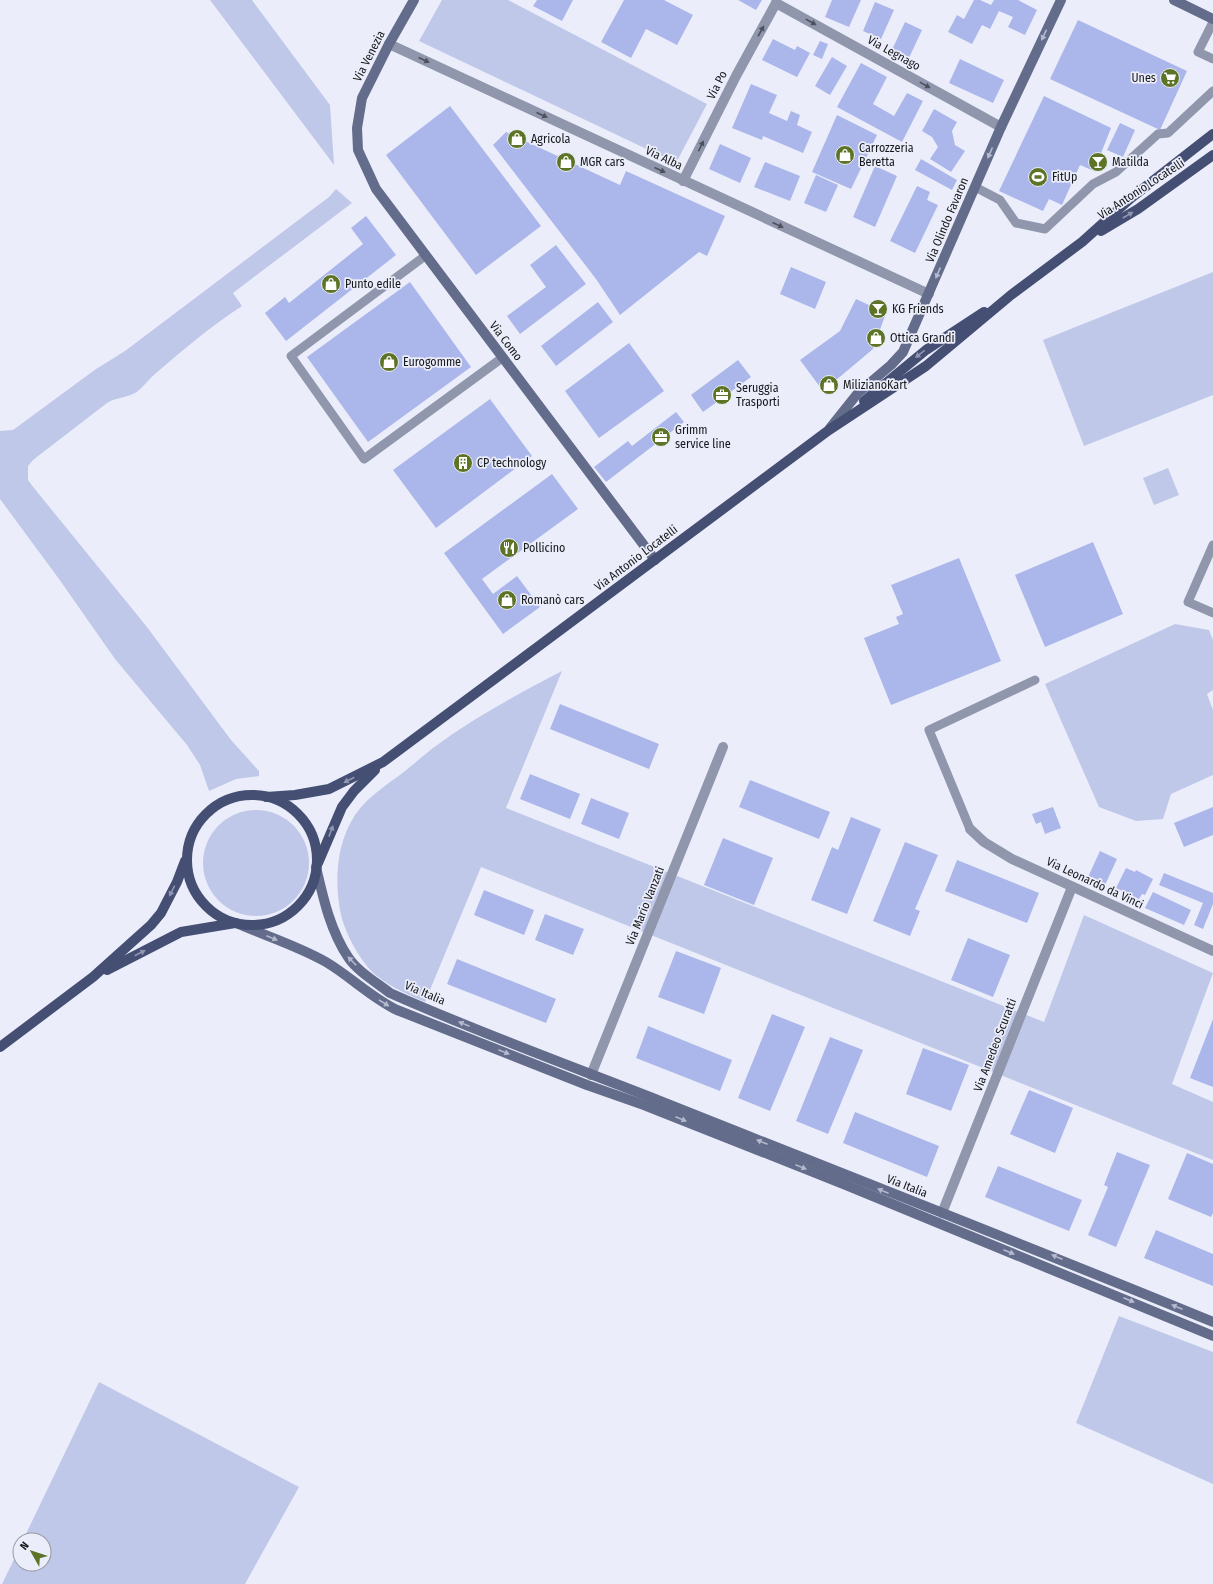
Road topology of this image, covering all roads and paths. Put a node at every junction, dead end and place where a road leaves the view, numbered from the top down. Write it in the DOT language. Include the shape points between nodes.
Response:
graph roads {
  1 [pos="414,0"];
  2 [pos="1061,0"];
  3 [pos="1174,0"];
  4 [pos="776,2"];
  5 [pos="1213,18"];
  6 [pos="1213,22"];
  7 [pos="389,44"];
  8 [pos="1213,59"];
  9 [pos="1213,92"];
  10 [pos="1001,127"];
  11 [pos="357,128"];
  12 [pos="1213,134"];
  13 [pos="1213,155"];
  14 [pos="683,181"];
  15 [pos="975,187"];
  16 [pos="1082,242"];
  17 [pos="425,256"];
  18 [pos="929,294"];
  19 [pos="502,358"];
  20 [pos="828,430"];
  21 [pos="1213,546"];
  22 [pos="655,560"];
  23 [pos="1213,613"];
  24 [pos="1035,680"];
  25 [pos="722,747"];
  26 [pos="383,762"];
  27 [pos="266,797"];
  28 [pos="970,829"];
  29 [pos="187,855"];
  30 [pos="316,866"];
  31 [pos="1072,887"];
  32 [pos="236,923"];
  33 [pos="1213,951"];
  34 [pos="93,977"];
  35 [pos="0,1047"];
  36 [pos="518,1058"];
  37 [pos="591,1075"];
  38 [pos="644,1105"];
  39 [pos="884,1201"];
  40 [pos="942,1213"];
  41 [pos="994,1246"];
  42 [pos="1213,1322"];
  43 [pos="1213,1336"];
  1 -- 7 [label="street, Via Venezia"];
  2 -- 10 [label="street, Via Olindo Favaron, one-way"];
  3 -- 5 [label="street"];
  4 -- 10 [label="street, Via Legnago, one-way"];
  14 -- 4 [label="street, Via Po, one-way"];
  6 -- 8 [label="lane" via="1198,52"];
  7 -- 11 [label="street, Via Venezia" via="362,98"];
  7 -- 14 [label="street, Via Alba, one-way"];
  9 -- 15 [label="lane" via="1168,133 1158,134 1116,172 1093,184 1045,229 1016,223 1000,200"];
  10 -- 15 [label="street, Via Olindo Favaron, one-way"];
  11 -- 17 [label="street, Via Como" via="358,150 376,189"];
  12 -- 16 [label="main road, Via Antonio Locatelli" via="1131,198"];
  16 -- 13 [label="main road, Via Antonio Locatelli, one-way" via="1138,209"];
  14 -- 18 [label="street, Via Alba, one-way"];
  15 -- 18 [label="street, Via Olindo Favaron, one-way"];
  16 -- 20 [label="main road, Via Antonio Locatelli" via="1011,295 926,366"];
  17 -- 19 [label="street, Via Como"];
  17 -- 19 [label="lane" via="291,356 364,459"];
  18 -- 20 [label="street, Via Olindo Favaron" via="903,352 858,393"];
  19 -- 22 [label="street, Via Como"];
  20 -- 22 [label="main road, Via Antonio Locatelli"];
  21 -- 23 [label="lane" via="1188,602"];
  22 -- 26 [label="main road, Via Antonio Locatelli"];
  24 -- 28 [label="lane" via="929,730"];
  25 -- 37 [label="street, Via Mario Vanzati"];
  26 -- 27 [label="main road, Via Antonio Locatelli, one-way" via="329,790 295,796"];
  30 -- 26 [label="main road, Via Antonio Locatelli, one-way" via="342,807"];
  27 -- 29 [label="main road" via="240,796 214,807 196,826"];
  27 -- 30 [label="main road" via="286,805 304,821 314,840"];
  28 -- 31 [label="street, Via Leonardo da Vinci" via="998,852"];
  29 -- 32 [label="main road" via="189,878 200,900 217,915"];
  29 -- 34 [label="main road, one-way" via="177,882 161,912 142,934"];
  30 -- 32 [label="main road" via="307,894 287,914 262,924"];
  37 -- 30 [label="street, Via Italia, one-way" via="402,998 368,977 348,958 334,932"];
  31 -- 33 [label="street, Via Leonardo da Vinci"];
  31 -- 40 [label="street, Via Amedeo Scuratti"];
  34 -- 32 [label="main road, one-way" via="181,932"];
  32 -- 36 [label="street, Via Italia, one-way" via="326,962 398,1010"];
  34 -- 35 [label="main road"];
  36 -- 37 [label="street, Via Italia" via="538,1061 572,1074 586,1077"];
  36 -- 38 [label="street, Via Italia"];
  37 -- 38 [label="street, Via Italia" via="596,1082 633,1097"];
  40 -- 37 [label="street, Via Italia, one-way"];
  38 -- 39 [label="street, Via Italia, one-way"];
  39 -- 40 [label="street" via="898,1202 931,1214"];
  39 -- 41 [label="street, Via Italia"];
  40 -- 41 [label="street" via="950,1221 981,1235"];
  42 -- 40 [label="street, Via Italia, one-way" via="1035,1248"];
  41 -- 43 [label="street, Via Italia, one-way"];
}
